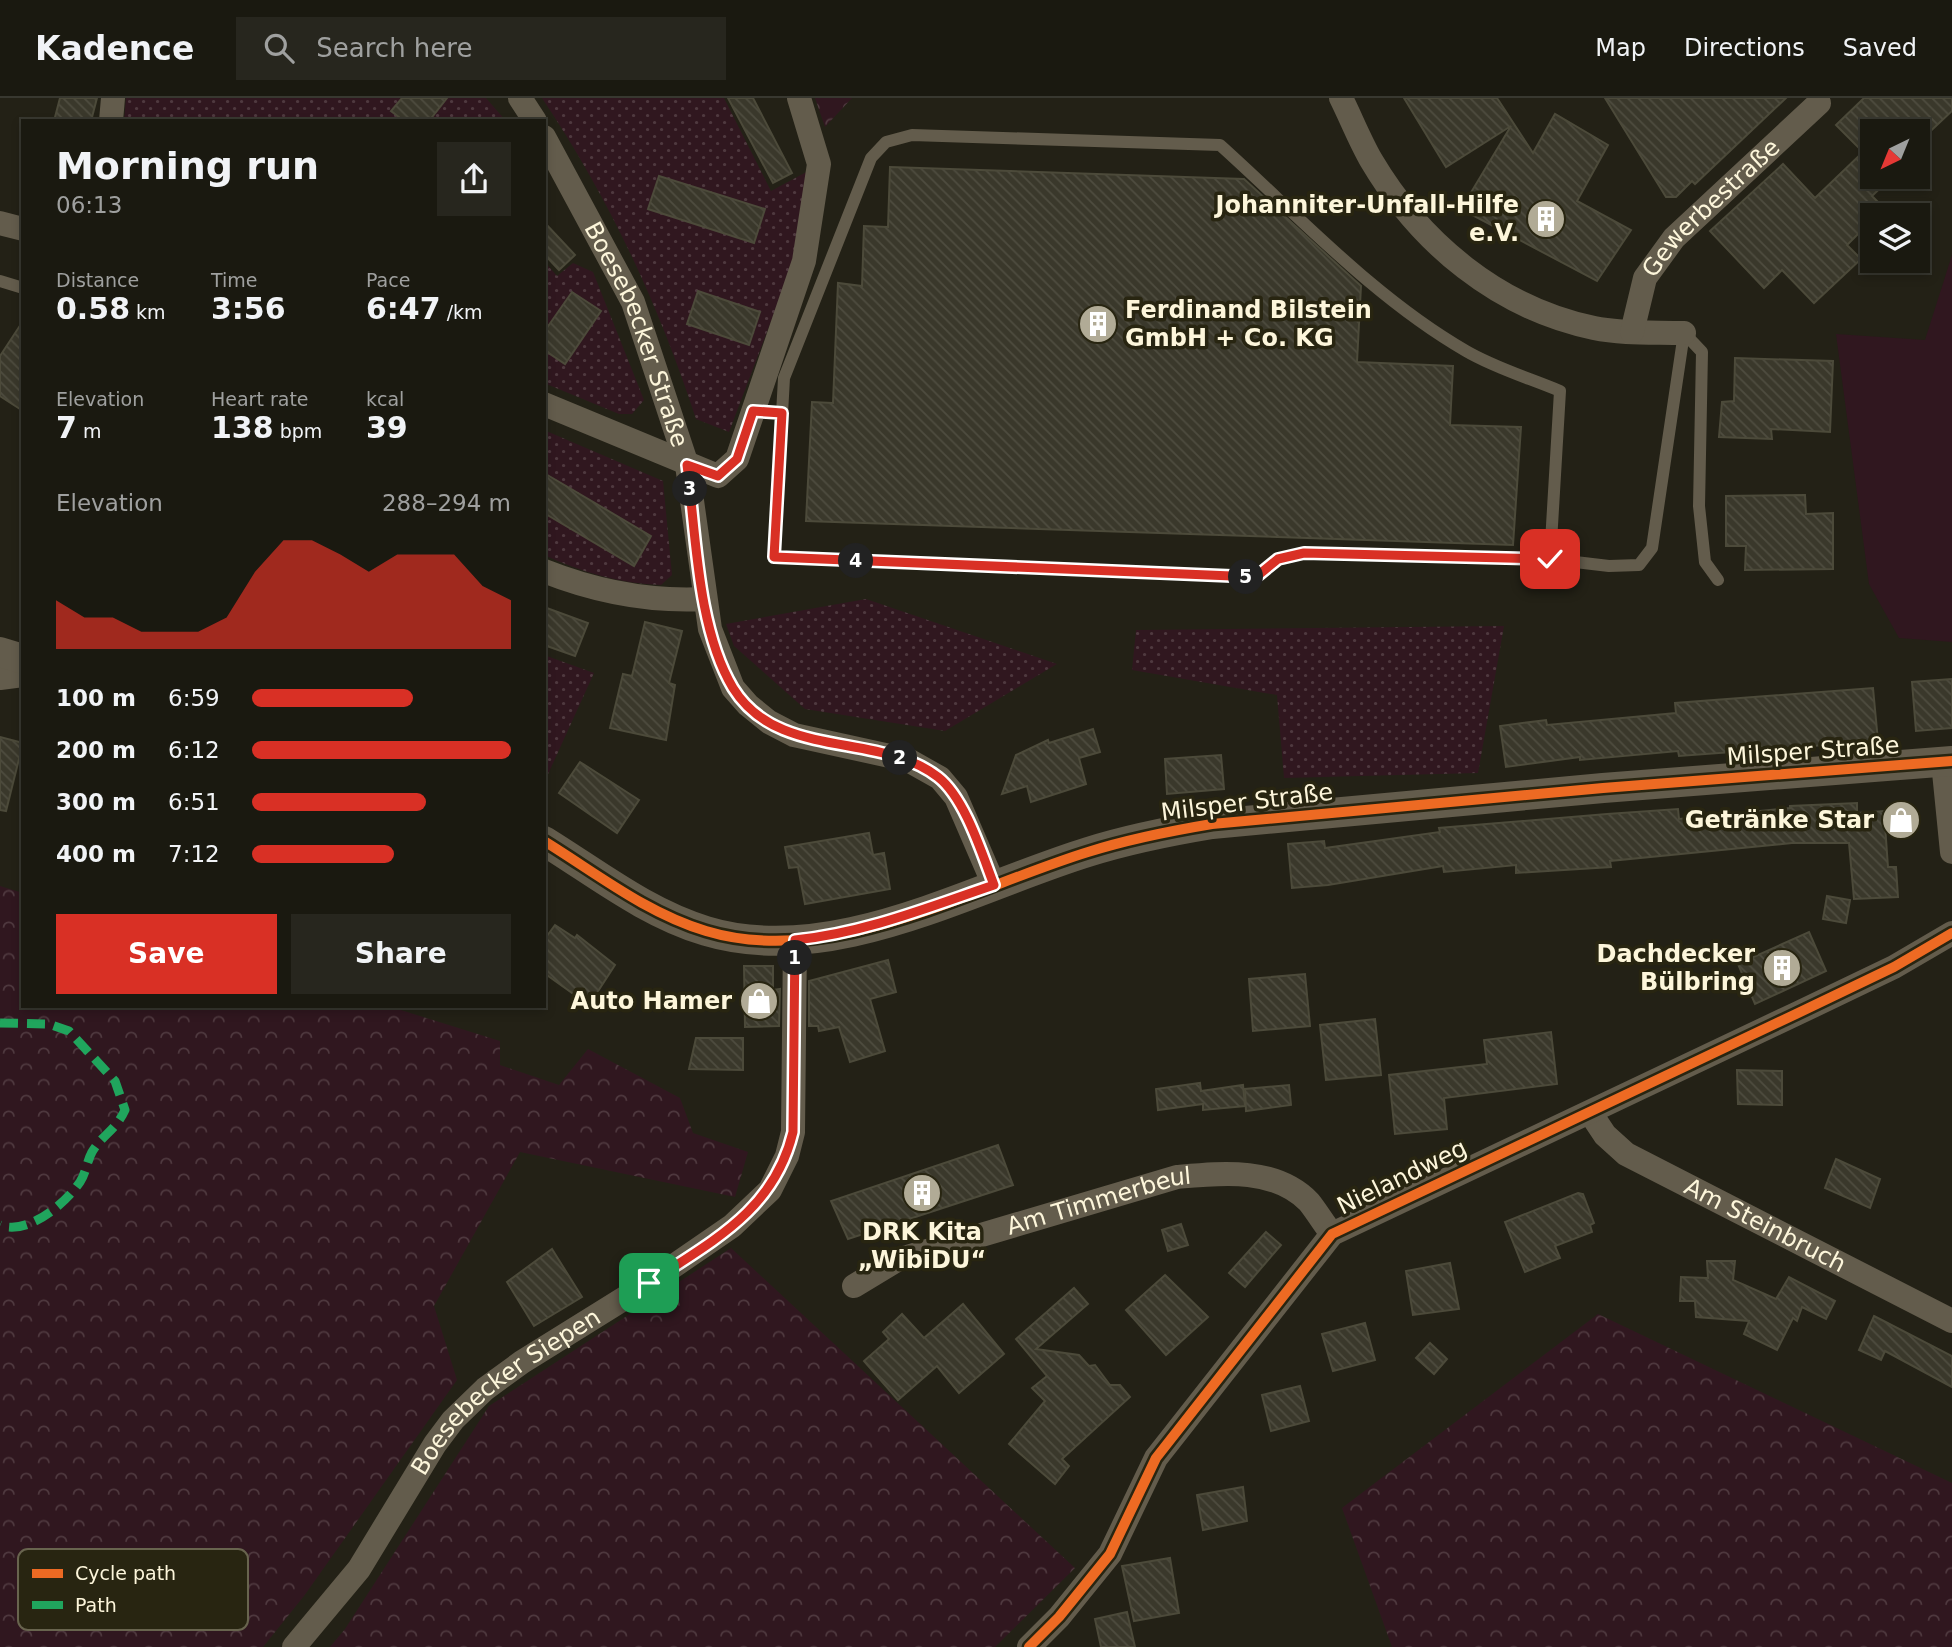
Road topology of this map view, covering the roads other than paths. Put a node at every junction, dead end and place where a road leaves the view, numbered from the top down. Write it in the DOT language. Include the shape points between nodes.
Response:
graph roads {
  1 [pos="113,98"];
  2 [pos="520,98"];
  3 [pos="799,98"];
  4 [pos="1341,98"];
  5 [pos="1819,103"];
  6 [pos="111,119"];
  7 [pos="534,119"];
  8 [pos="546,141"];
  9 [pos="0,223"];
  10 [pos="21,228"];
  11 [pos="0,281"];
  12 [pos="21,287"];
  13 [pos="1632,332"];
  14 [pos="1684,333"];
  15 [pos="546,405"];
  16 [pos="753,411"];
  17 [pos="782,413"];
  18 [pos="687,465"];
  19 [pos="1550,559"];
  20 [pos="546,572"];
  21 [pos="1718,579"];
  22 [pos="705,599"];
  23 [pos="0,652"];
  24 [pos="21,658"];
  25 [pos="21,675"];
  26 [pos="0,678"];
  27 [pos="1948,762"];
  28 [pos="546,842"];
  29 [pos="1952,852"];
  30 [pos="994,885"];
  31 [pos="1952,933"];
  32 [pos="795,940"];
  33 [pos="1591,1114"];
  34 [pos="1332,1234"];
  35 [pos="854,1286"];
  36 [pos="1952,1321"];
  37 [pos="294,1647"];
  38 [pos="1030,1647"];
  1 -- 6 [label="street"];
  2 -- 7 [label="street"];
  3 -- 16 [label="street" via="819,164 804,261"];
  4 -- 13 [label="street" via="1371,160 1408,213 1457,261 1489,286 1545,312 1594,328"];
  5 -- 13 [label="street, Gewerbestraße" via="1674,238 1645,278"];
  8 -- 18 [label="street, Boesebecker Straße" via="633,302"];
  9 -- 10 [label="street"];
  11 -- 12 [label="lane"];
  13 -- 14 [label="street"];
  14 -- 19 [label="lane" via="1652,548 1639,565"];
  14 -- 21 [label="lane" via="1702,352 1699,506 1705,562"];
  15 -- 18 [label="street"];
  16 -- 17 [label="lane"];
  16 -- 18 [label="street" via="737,459 718,476"];
  17 -- 19 [label="lane" via="774,557 1256,577 1278,559 1304,553"];
  17 -- 19 [label="lane" via="783,378 871,158 886,142 912,135 1220,145 1359,273 1405,309 1467,352 1560,391"];
  18 -- 22 [label="street, Boesebecker Straße"];
  20 -- 22 [label="street" via="590,589 666,601"];
  22 -- 30 [label="street, Boesebecker Straße" via="720,659 733,688 748,705 794,735 908,760 940,778 956,797"];
  23 -- 24 [label="street"];
  25 -- 26 [label="street"];
  27 -- 29 [label="street"];
  27 -- 30 [label="street, Milsper Straße" via="1212,824 1088,852"];
  28 -- 32 [label="street, Milsper Straße" via="674,920 735,939"];
  30 -- 32 [label="street, Milsper Straße" via="883,923 829,937"];
  31 -- 33 [label="street, Nielandweg" via="1894,967"];
  32 -- 37 [label="street, Boesebecker Siepen" via="793,1132 788,1156 770,1190 722,1234 485,1390 435,1444 359,1569"];
  33 -- 34 [label="street, Nielandweg"];
  33 -- 36 [label="street, Am Steinbruch" via="1626,1154"];
  34 -- 35 [label="street, Am Timmerbeul" via="1309,1202 1290,1187 1258,1176 1177,1177 897,1260"];
  34 -- 38 [label="street, Nielandweg" via="1156,1458 1110,1555"];
}
